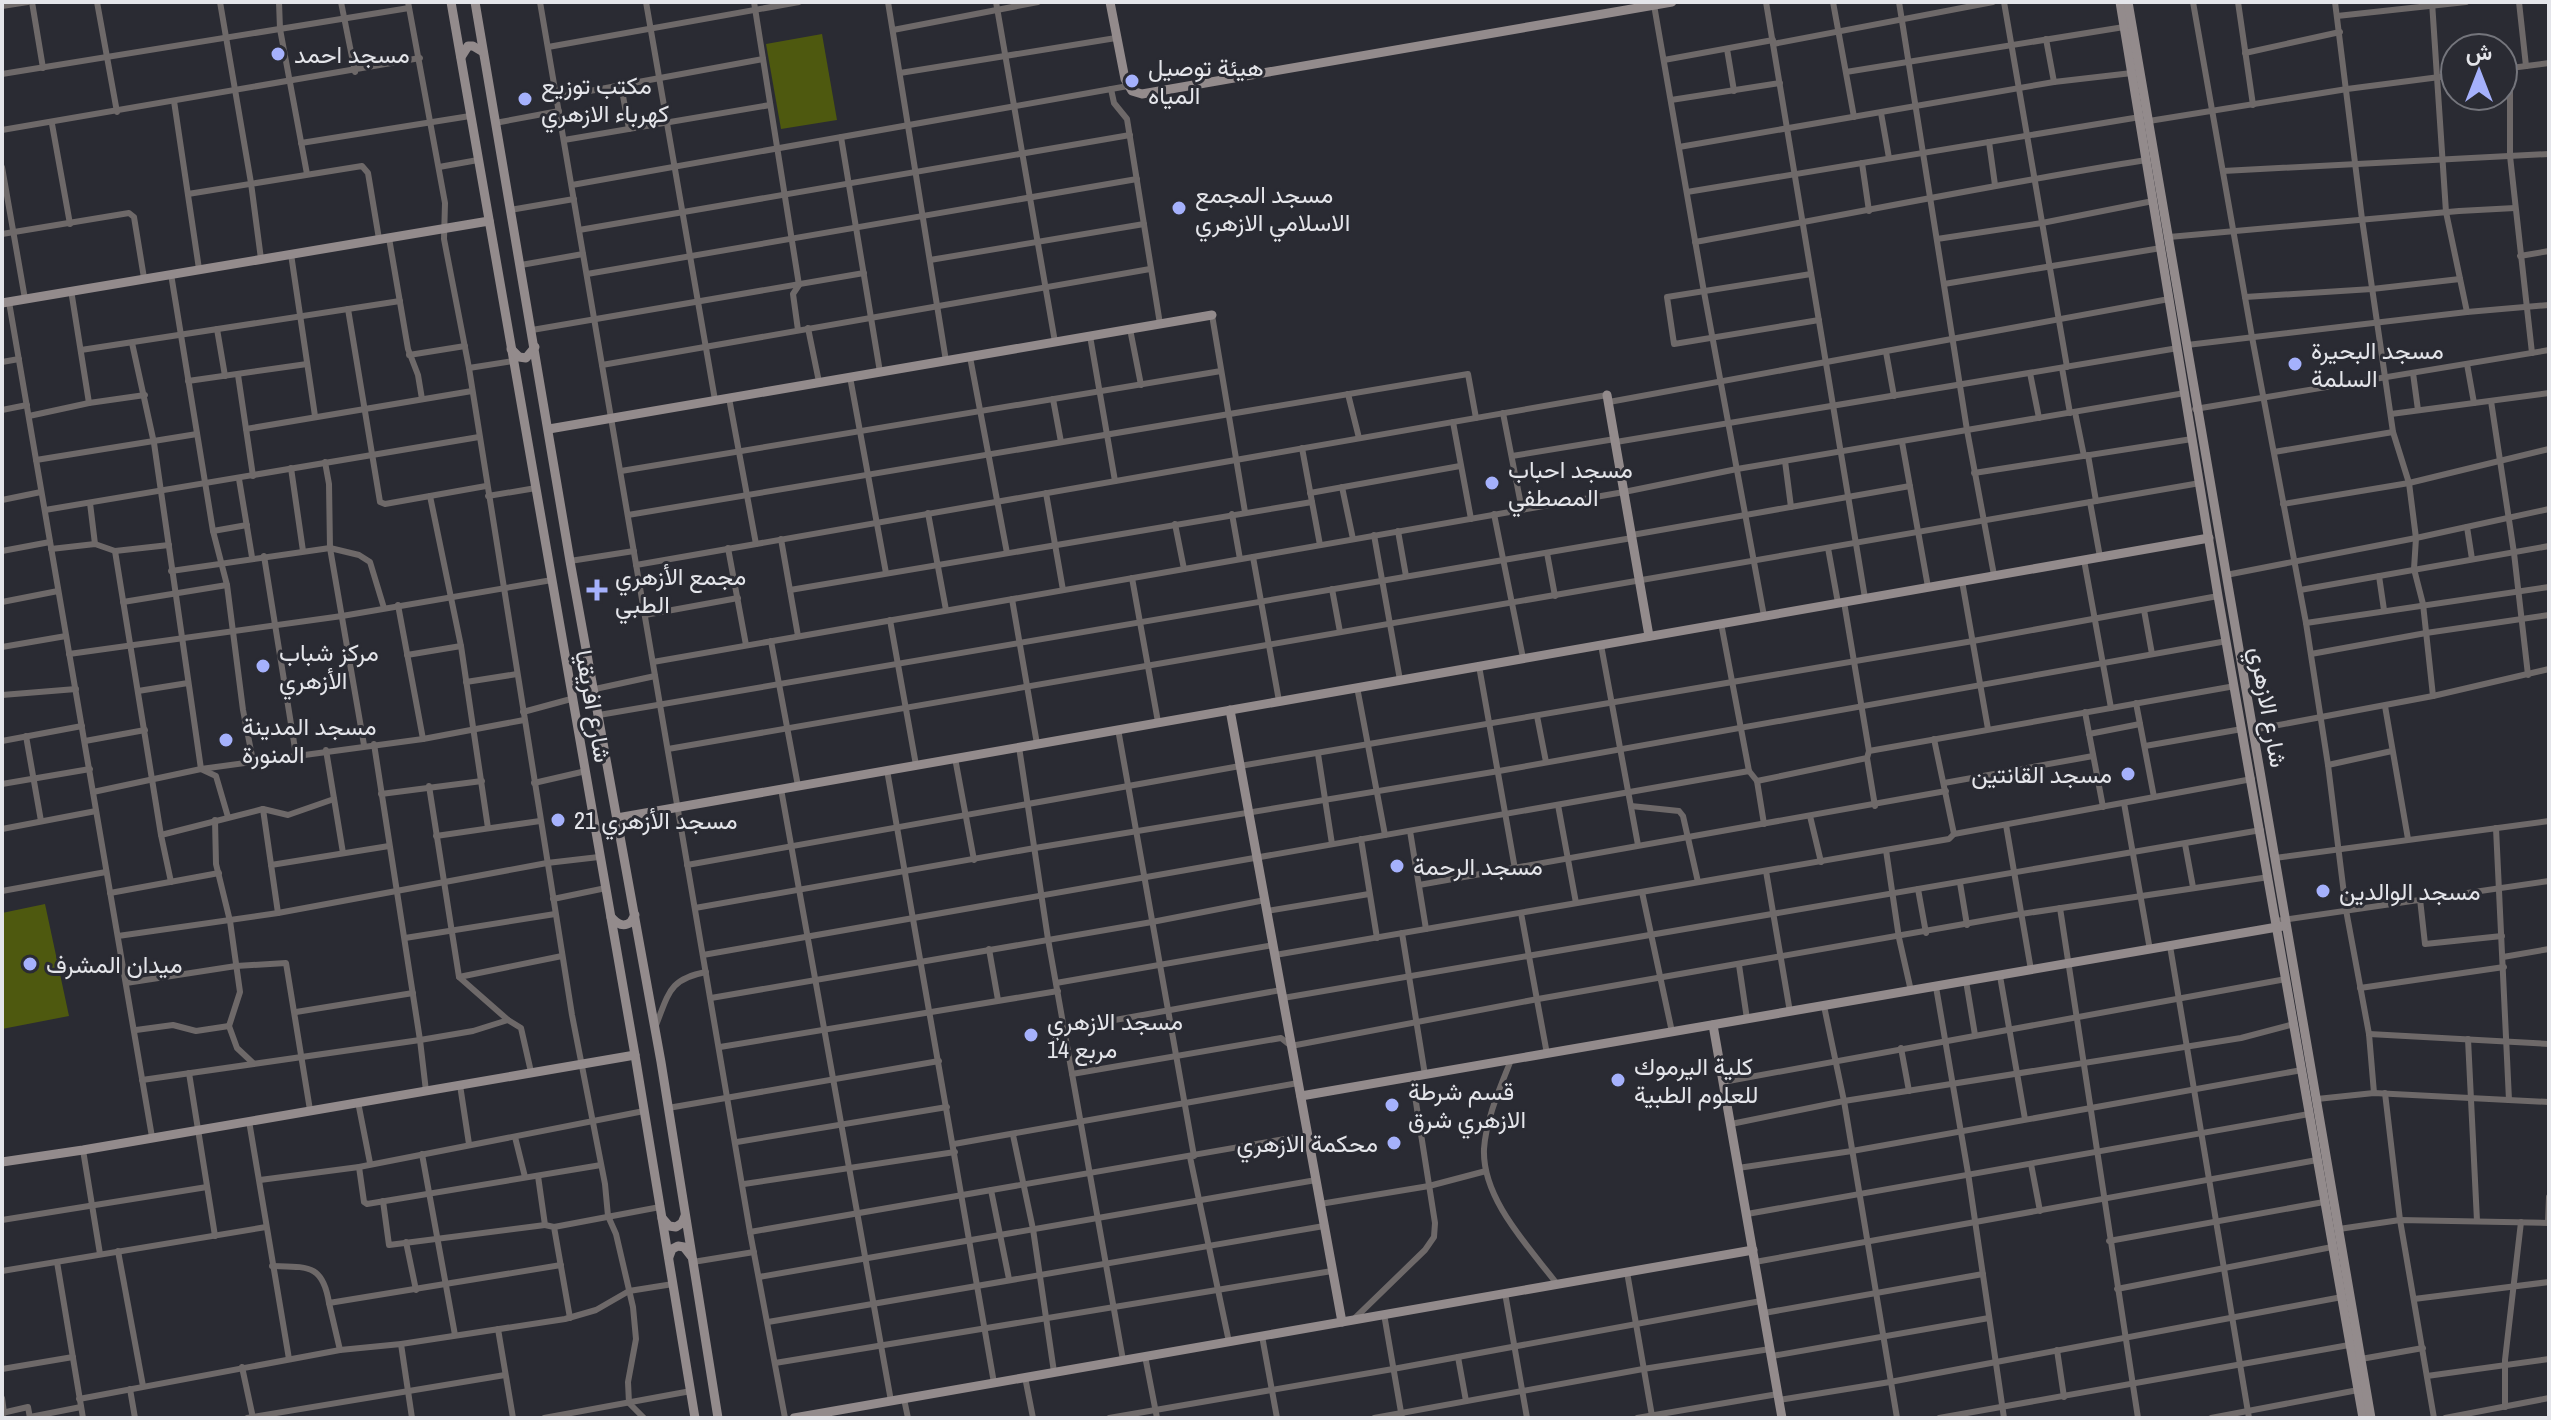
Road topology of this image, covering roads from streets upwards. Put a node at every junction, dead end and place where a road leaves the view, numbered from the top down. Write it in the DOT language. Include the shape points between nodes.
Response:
graph roads {
  1 [pos="30,2"];
  2 [pos="97,2"];
  3 [pos="220,2"];
  4 [pos="279,2"];
  5 [pos="341,2"];
  6 [pos="451,2"];
  7 [pos="475,2"];
  8 [pos="540,2"];
  9 [pos="646,2"];
  10 [pos="799,2"];
  11 [pos="888,2"];
  12 [pos="1038,2"];
  13 [pos="1110,2"];
  14 [pos="1672,2"];
  15 [pos="1766,2"];
  16 [pos="1833,2"];
  17 [pos="1899,2"];
  18 [pos="1993,2"];
  19 [pos="2004,2"];
  20 [pos="2120,2"];
  21 [pos="2128,2"];
  22 [pos="2193,2"];
  23 [pos="2238,2"];
  24 [pos="2335,2"];
  25 [pos="2366,2"];
  26 [pos="2466,2"];
  27 [pos="2519,2"];
  28 [pos="2432,4"];
  29 [pos="409,5"];
  30 [pos="1654,5"];
  31 [pos="2,6"];
  32 [pos="755,6"];
  33 [pos="997,6"];
  34 [pos="2368,12"];
  35 [pos="2337,16"];
  36 [pos="477,17"];
  37 [pos="344,18"];
  38 [pos="1902,19"];
  39 [pos="454,20"];
  40 [pos="651,27"];
  41 [pos="2124,27"];
  42 [pos="280,29"];
  43 [pos="893,30"];
  44 [pos="1838,31"];
  45 [pos="2340,32"];
  46 [pos="226,38"];
  47 [pos="1116,38"];
  48 [pos="2046,39"];
  49 [pos="1773,42"];
  50 [pos="2012,45"];
  51 [pos="548,47"];
  52 [pos="1727,49"];
  53 [pos="483,52"];
  54 [pos="2245,53"];
  55 [pos="1005,56"];
  56 [pos="107,57"];
  57 [pos="461,57"];
  58 [pos="420,58"];
  59 [pos="763,59"];
  60 [pos="1664,60"];
  61 [pos="1909,60"];
  62 [pos="2549,63"];
  63 [pos="2526,66"];
  64 [pos="2519,67"];
  65 [pos="43,68"];
  66 [pos="355,72"];
  67 [pos="1846,72"];
  68 [pos="900,73"];
  69 [pos="2132,73"];
  70 [pos="2,74"];
  71 [pos="2438,77"];
  72 [pos="659,78"];
  73 [pos="2054,82"];
  74 [pos="289,83"];
  75 [pos="1780,83"];
  76 [pos="621,85"];
  77 [pos="1128,86"];
  78 [pos="1111,89"];
  79 [pos="2019,89"];
  80 [pos="2347,89"];
  81 [pos="236,91"];
  82 [pos="1734,91"];
  83 [pos="557,97"];
  84 [pos="1671,100"];
  85 [pos="174,101"];
  86 [pos="770,105"];
  87 [pos="2253,105"];
  88 [pos="1014,106"];
  89 [pos="1916,106"];
  90 [pos="559,111"];
  91 [pos="2213,111"];
  92 [pos="117,112"];
  93 [pos="2508,112"];
  94 [pos="1881,113"];
  95 [pos="470,116"];
  96 [pos="1854,117"];
  97 [pos="2145,119"];
  98 [pos="430,122"];
  99 [pos="495,123"];
  100 [pos="667,123"];
  101 [pos="52,124"];
  102 [pos="908,125"];
  103 [pos="1787,128"];
  104 [pos="629,129"];
  105 [pos="2,130"];
  106 [pos="1130,135"];
  107 [pos="2027,135"];
  108 [pos="841,137"];
  109 [pos="564,140"];
  110 [pos="1989,142"];
  111 [pos="301,143"];
  112 [pos="1679,147"];
  113 [pos="777,148"];
  114 [pos="1022,153"];
  115 [pos="1923,153"];
  116 [pos="2549,154"];
  117 [pos="2510,156"];
  118 [pos="1889,158"];
  119 [pos="478,160"];
  120 [pos="2146,160"];
  121 [pos="2443,160"];
  122 [pos="1862,163"];
  123 [pos="2355,165"];
  124 [pos="675,166"];
  125 [pos="439,167"];
  126 [pos="2,171"];
  127 [pos="2223,171"];
  128 [pos="916,173"];
  129 [pos="307,174"];
  130 [pos="1795,174"];
  131 [pos="2034,178"];
  132 [pos="1137,179"];
  133 [pos="849,182"];
  134 [pos="251,183"];
  135 [pos="572,185"];
  136 [pos="1995,185"];
  137 [pos="1687,192"];
  138 [pos="188,194"];
  139 [pos="784,194"];
  140 [pos="1030,197"];
  141 [pos="1930,197"];
  142 [pos="574,199"];
  143 [pos="2153,201"];
  144 [pos="2515,208"];
  145 [pos="510,210"];
  146 [pos="1869,211"];
  147 [pos="683,212"];
  148 [pos="2446,212"];
  149 [pos="923,216"];
  150 [pos="2362,219"];
  151 [pos="489,221"];
  152 [pos="1803,223"];
  153 [pos="2042,223"];
  154 [pos="70,224"];
  155 [pos="1144,224"];
  156 [pos="857,228"];
  157 [pos="444,229"];
  158 [pos="579,230"];
  159 [pos="2233,231"];
  160 [pos="12,232"];
  161 [pos="2,234"];
  162 [pos="2169,237"];
  163 [pos="384,238"];
  164 [pos="792,239"];
  165 [pos="1937,239"];
  166 [pos="1695,242"];
  167 [pos="1038,243"];
  168 [pos="2161,248"];
  169 [pos="2549,251"];
  170 [pos="291,254"];
  171 [pos="583,254"];
  172 [pos="690,256"];
  173 [pos="2520,256"];
  174 [pos="261,259"];
  175 [pos="930,260"];
  176 [pos="521,265"];
  177 [pos="2050,268"];
  178 [pos="199,269"];
  179 [pos="1150,269"];
  180 [pos="864,273"];
  181 [pos="171,274"];
  182 [pos="587,274"];
  183 [pos="1811,274"];
  184 [pos="144,278"];
  185 [pos="2460,279"];
  186 [pos="1944,284"];
  187 [pos="799,285"];
  188 [pos="1045,286"];
  189 [pos="2372,289"];
  190 [pos="71,290"];
  191 [pos="1704,292"];
  192 [pos="2245,297"];
  193 [pos="25,299"];
  194 [pos="2169,299"];
  195 [pos="400,301"];
  196 [pos="698,301"];
  197 [pos="6,303"];
  198 [pos="2549,305"];
  199 [pos="937,306"];
  200 [pos="2526,307"];
  201 [pos="348,309"];
  202 [pos="2467,312"];
  203 [pos="1212,315"];
  204 [pos="299,317"];
  205 [pos="594,318"];
  206 [pos="871,318"];
  207 [pos="1819,320"];
  208 [pos="2059,320"];
  209 [pos="2377,323"];
  210 [pos="1160,324"];
  211 [pos="808,328"];
  212 [pos="217,329"];
  213 [pos="1130,329"];
  214 [pos="532,330"];
  215 [pos="798,330"];
  216 [pos="180,334"];
  217 [pos="1090,336"];
  218 [pos="2252,337"];
  219 [pos="1712,338"];
  220 [pos="1953,339"];
  221 [pos="1055,342"];
  222 [pos="132,343"];
  223 [pos="465,346"];
  224 [pos="535,347"];
  225 [pos="706,347"];
  226 [pos="2182,347"];
  227 [pos="511,349"];
  228 [pos="81,350"];
  229 [pos="2549,350"];
  230 [pos="1886,352"];
  231 [pos="2532,353"];
  232 [pos="409,355"];
  233 [pos="970,357"];
  234 [pos="19,359"];
  235 [pos="513,361"];
  236 [pos="946,361"];
  237 [pos="2,362"];
  238 [pos="1826,362"];
  239 [pos="307,364"];
  240 [pos="2467,364"];
  241 [pos="602,365"];
  242 [pos="2064,367"];
  243 [pos="469,368"];
  244 [pos="1221,371"];
  245 [pos="880,372"];
  246 [pos="2030,373"];
  247 [pos="2413,373"];
  248 [pos="238,375"];
  249 [pos="225,376"];
  250 [pos="850,377"];
  251 [pos="2386,378"];
  252 [pos="188,381"];
  253 [pos="819,382"];
  254 [pos="1721,382"];
  255 [pos="1141,385"];
  256 [pos="1960,385"];
  257 [pos="472,391"];
  258 [pos="1099,392"];
  259 [pos="2185,393"];
  260 [pos="2549,393"];
  261 [pos="1348,394"];
  262 [pos="145,395"];
  263 [pos="1894,396"];
  264 [pos="729,398"];
  265 [pos="1608,398"];
  266 [pos="422,399"];
  267 [pos="1053,399"];
  268 [pos="2263,399"];
  269 [pos="715,400"];
  270 [pos="2491,401"];
  271 [pos="89,403"];
  272 [pos="2474,403"];
  273 [pos="27,405"];
  274 [pos="1833,406"];
  275 [pos="363,409"];
  276 [pos="2,410"];
  277 [pos="2193,410"];
  278 [pos="2418,410"];
  279 [pos="980,411"];
  280 [pos="2073,412"];
  281 [pos="1503,413"];
  282 [pos="1228,414"];
  283 [pos="2391,414"];
  284 [pos="29,416"];
  285 [pos="315,416"];
  286 [pos="611,418"];
  287 [pos="1476,418"];
  288 [pos="2039,418"];
  289 [pos="1453,422"];
  290 [pos="1729,423"];
  291 [pos="246,429"];
  292 [pos="549,429"];
  293 [pos="1967,430"];
  294 [pos="860,432"];
  295 [pos="2393,432"];
  296 [pos="197,434"];
  297 [pos="1106,435"];
  298 [pos="479,437"];
  299 [pos="1359,438"];
  300 [pos="2193,438"];
  301 [pos="1615,441"];
  302 [pos="1061,442"];
  303 [pos="1902,442"];
  304 [pos="154,443"];
  305 [pos="1302,448"];
  306 [pos="2549,449"];
  307 [pos="1841,451"];
  308 [pos="738,452"];
  309 [pos="2274,452"];
  310 [pos="371,454"];
  311 [pos="988,454"];
  312 [pos="1512,456"];
  313 [pos="2086,456"];
  314 [pos="2499,459"];
  315 [pos="36,460"];
  316 [pos="1236,460"];
  317 [pos="1785,461"];
  318 [pos="325,462"];
  319 [pos="1460,466"];
  320 [pos="291,468"];
  321 [pos="1737,469"];
  322 [pos="621,471"];
  323 [pos="1974,473"];
  324 [pos="868,475"];
  325 [pos="253,476"];
  326 [pos="239,479"];
  327 [pos="1115,481"];
  328 [pos="2200,483"];
  329 [pos="2409,483"];
  330 [pos="206,484"];
  331 [pos="486,486"];
  332 [pos="1910,486"];
  333 [pos="1342,487"];
  334 [pos="536,488"];
  335 [pos="41,492"];
  336 [pos="161,492"];
  337 [pos="1624,492"];
  338 [pos="1046,493"];
  339 [pos="1310,493"];
  340 [pos="746,495"];
  341 [pos="430,496"];
  342 [pos="488,496"];
  343 [pos="1848,497"];
  344 [pos="2,500"];
  345 [pos="997,502"];
  346 [pos="1312,502"];
  347 [pos="2093,502"];
  348 [pos="90,503"];
  349 [pos="2283,504"];
  350 [pos="1791,507"];
  351 [pos="2549,509"];
  352 [pos="45,510"];
  353 [pos="1522,510"];
  354 [pos="1245,512"];
  355 [pos="928,513"];
  356 [pos="1232,514"];
  357 [pos="1494,514"];
  358 [pos="628,515"];
  359 [pos="1745,515"];
  360 [pos="2508,518"];
  361 [pos="1471,519"];
  362 [pos="1984,521"];
  363 [pos="876,523"];
  364 [pos="1175,524"];
  365 [pos="247,525"];
  366 [pos="2467,527"];
  367 [pos="213,531"];
  368 [pos="1398,531"];
  369 [pos="1918,532"];
  370 [pos="1374,535"];
  371 [pos="1632,537"];
  372 [pos="2209,538"];
  373 [pos="2416,538"];
  374 [pos="781,539"];
  375 [pos="1353,539"];
  376 [pos="1856,543"];
  377 [pos="95,544"];
  378 [pos="756,544"];
  379 [pos="1055,544"];
  380 [pos="169,545"];
  381 [pos="1320,545"];
  382 [pos="51,546"];
  383 [pos="2549,546"];
  384 [pos="330,548"];
  385 [pos="728,548"];
  386 [pos="1828,548"];
  387 [pos="2,551"];
  388 [pos="115,551"];
  389 [pos="303,551"];
  390 [pos="634,551"];
  391 [pos="1007,553"];
  392 [pos="1547,553"];
  393 [pos="2514,553"];
  394 [pos="264,556"];
  395 [pos="252,557"];
  396 [pos="1253,557"];
  397 [pos="2100,557"];
  398 [pos="1240,559"];
  399 [pos="2472,559"];
  400 [pos="1503,560"];
  401 [pos="2084,560"];
  402 [pos="570,561"];
  403 [pos="219,562"];
  404 [pos="1753,562"];
  405 [pos="2294,563"];
  406 [pos="636,565"];
  407 [pos="938,565"];
  408 [pos="1184,569"];
  409 [pos="2414,569"];
  410 [pos="171,571"];
  411 [pos="886,573"];
  412 [pos="1994,575"];
  413 [pos="2226,575"];
  414 [pos="1406,576"];
  415 [pos="2379,576"];
  416 [pos="1132,578"];
  417 [pos="552,580"];
  418 [pos="1382,580"];
  419 [pos="1962,581"];
  420 [pos="1639,582"];
  421 [pos="227,585"];
  422 [pos="1928,587"];
  423 [pos="2549,587"];
  424 [pos="504,588"];
  425 [pos="1332,589"];
  426 [pos="790,590"];
  427 [pos="1063,590"];
  428 [pos="2300,590"];
  429 [pos="58,591"];
  430 [pos="2518,591"];
  431 [pos="175,593"];
  432 [pos="1555,596"];
  433 [pos="2218,596"];
  434 [pos="450,597"];
  435 [pos="738,598"];
  436 [pos="1865,598"];
  437 [pos="1012,599"];
  438 [pos="1262,601"];
  439 [pos="2,602"];
  440 [pos="123,602"];
  441 [pos="1841,602"];
  442 [pos="1512,603"];
  443 [pos="2423,604"];
  444 [pos="398,605"];
  445 [pos="384,608"];
  446 [pos="946,610"];
  447 [pos="2144,610"];
  448 [pos="2384,610"];
  449 [pos="645,615"];
  450 [pos="2549,615"];
  451 [pos="342,616"];
  452 [pos="1764,616"];
  453 [pos="2095,618"];
  454 [pos="2522,619"];
  455 [pos="890,620"];
  456 [pos="1141,622"];
  457 [pos="1390,623"];
  458 [pos="1721,623"];
  459 [pos="2306,623"];
  460 [pos="276,626"];
  461 [pos="232,632"];
  462 [pos="1340,632"];
  463 [pos="2426,633"];
  464 [pos="66,636"];
  465 [pos="798,636"];
  466 [pos="1649,636"];
  467 [pos="182,640"];
  468 [pos="771,641"];
  469 [pos="1973,641"];
  470 [pos="2227,641"];
  471 [pos="1020,643"];
  472 [pos="1269,644"];
  473 [pos="746,645"];
  474 [pos="1601,645"];
  475 [pos="461,646"];
  476 [pos="2,647"];
  477 [pos="130,647"];
  478 [pos="69,654"];
  479 [pos="2152,654"];
  480 [pos="2311,654"];
  481 [pos="407,655"];
  482 [pos="1523,658"];
  483 [pos="1855,660"];
  484 [pos="653,662"];
  485 [pos="2103,662"];
  486 [pos="899,664"];
  487 [pos="1148,665"];
  488 [pos="1479,666"];
  489 [pos="2549,669"];
  490 [pos="517,674"];
  491 [pos="2528,675"];
  492 [pos="655,676"];
  493 [pos="1400,680"];
  494 [pos="466,682"];
  495 [pos="188,683"];
  496 [pos="1733,683"];
  497 [pos="779,684"];
  498 [pos="1981,685"];
  499 [pos="1028,686"];
  500 [pos="2235,686"];
  501 [pos="1357,687"];
  502 [pos="76,689"];
  503 [pos="595,689"];
  504 [pos="138,691"];
  505 [pos="2,695"];
  506 [pos="2433,696"];
  507 [pos="571,699"];
  508 [pos="1279,701"];
  509 [pos="1612,703"];
  510 [pos="2136,703"];
  511 [pos="660,705"];
  512 [pos="2385,706"];
  513 [pos="907,707"];
  514 [pos="1861,708"];
  515 [pos="2111,708"];
  516 [pos="1230,710"];
  517 [pos="2085,712"];
  518 [pos="599,715"];
  519 [pos="523,716"];
  520 [pos="1537,716"];
  521 [pos="2320,718"];
  522 [pos="1158,722"];
  523 [pos="2140,724"];
  524 [pos="1490,725"];
  525 [pos="82,726"];
  526 [pos="1741,726"];
  527 [pos="474,728"];
  528 [pos="787,728"];
  529 [pos="1118,729"];
  530 [pos="1988,729"];
  531 [pos="2247,729"];
  532 [pos="145,730"];
  533 [pos="2089,734"];
  534 [pos="26,736"];
  535 [pos="423,739"];
  536 [pos="1934,739"];
  537 [pos="2,741"];
  538 [pos="85,741"];
  539 [pos="374,744"];
  540 [pos="1037,744"];
  541 [pos="364,745"];
  542 [pos="1368,746"];
  543 [pos="2145,746"];
  544 [pos="1019,747"];
  545 [pos="1620,748"];
  546 [pos="668,749"];
  547 [pos="326,750"];
  548 [pos="2392,751"];
  549 [pos="1318,754"];
  550 [pos="1868,754"];
  551 [pos="296,755"];
  552 [pos="2093,756"];
  553 [pos="955,758"];
  554 [pos="253,761"];
  555 [pos="1546,762"];
  556 [pos="916,765"];
  557 [pos="2328,765"];
  558 [pos="1240,766"];
  559 [pos="90,769"];
  560 [pos="201,769"];
  561 [pos="887,770"];
  562 [pos="586,771"];
  563 [pos="1499,771"];
  564 [pos="1749,771"];
  565 [pos="32,778"];
  566 [pos="153,779"];
  567 [pos="2252,779"];
  568 [pos="482,781"];
  569 [pos="1757,781"];
  570 [pos="534,783"];
  571 [pos="1944,783"];
  572 [pos="2,784"];
  573 [pos="429,786"];
  574 [pos="798,786"];
  575 [pos="1129,787"];
  576 [pos="781,789"];
  577 [pos="1377,791"];
  578 [pos="1946,791"];
  579 [pos="93,792"];
  580 [pos="1628,792"];
  581 [pos="381,794"];
  582 [pos="2154,797"];
  583 [pos="334,799"];
  584 [pos="1325,799"];
  585 [pos="2124,803"];
  586 [pos="1028,805"];
  587 [pos="1558,805"];
  588 [pos="1631,806"];
  589 [pos="1875,806"];
  590 [pos="678,807"];
  591 [pos="2103,807"];
  592 [pos="263,809"];
  593 [pos="96,811"];
  594 [pos="1249,813"];
  595 [pos="1505,814"];
  596 [pos="965,816"];
  597 [pos="1810,816"];
  598 [pos="228,817"];
  599 [pos="617,818"];
  600 [pos="215,820"];
  601 [pos="41,821"];
  602 [pos="540,821"];
  603 [pos="2549,821"];
  604 [pos="1764,824"];
  605 [pos="2006,825"];
  606 [pos="488,828"];
  607 [pos="2496,828"];
  608 [pos="2,829"];
  609 [pos="897,829"];
  610 [pos="2261,830"];
  611 [pos="1137,831"];
  612 [pos="1410,831"];
  613 [pos="1954,834"];
  614 [pos="161,835"];
  615 [pos="1385,835"];
  616 [pos="436,836"];
  617 [pos="1688,837"];
  618 [pos="1361,839"];
  619 [pos="2408,839"];
  620 [pos="1332,844"];
  621 [pos="2185,844"];
  622 [pos="1638,845"];
  623 [pos="389,846"];
  624 [pos="792,848"];
  625 [pos="1035,848"];
  626 [pos="2337,849"];
  627 [pos="1886,850"];
  628 [pos="2132,852"];
  629 [pos="343,853"];
  630 [pos="599,857"];
  631 [pos="1257,858"];
  632 [pos="2275,858"];
  633 [pos="1567,859"];
  634 [pos="974,860"];
  635 [pos="1821,862"];
  636 [pos="547,863"];
  637 [pos="271,865"];
  638 [pos="687,865"];
  639 [pos="1515,869"];
  640 [pos="1766,871"];
  641 [pos="106,872"];
  642 [pos="905,872"];
  643 [pos="219,873"];
  644 [pos="2014,873"];
  645 [pos="1144,877"];
  646 [pos="2269,877"];
  647 [pos="2549,881"];
  648 [pos="171,882"];
  649 [pos="1698,882"];
  650 [pos="444,883"];
  651 [pos="1960,883"];
  652 [pos="1419,885"];
  653 [pos="2193,887"];
  654 [pos="606,888"];
  655 [pos="1918,889"];
  656 [pos="2500,889"];
  657 [pos="2,891"];
  658 [pos="398,891"];
  659 [pos="799,891"];
  660 [pos="1642,892"];
  661 [pos="110,893"];
  662 [pos="1893,893"];
  663 [pos="1369,894"];
  664 [pos="1042,895"];
  665 [pos="2140,897"];
  666 [pos="553,899"];
  667 [pos="2420,899"];
  668 [pos="1265,900"];
  669 [pos="1576,903"];
  670 [pos="695,908"];
  671 [pos="2060,908"];
  672 [pos="2346,910"];
  673 [pos="1267,911"];
  674 [pos="278,913"];
  675 [pos="1521,913"];
  676 [pos="1773,913"];
  677 [pos="555,914"];
  678 [pos="2021,914"];
  679 [pos="635,915"];
  680 [pos="611,917"];
  681 [pos="913,918"];
  682 [pos="230,921"];
  683 [pos="1152,922"];
  684 [pos="2282,923"];
  685 [pos="1967,925"];
  686 [pos="1426,929"];
  687 [pos="452,931"];
  688 [pos="1402,933"];
  689 [pos="1926,933"];
  690 [pos="1651,934"];
  691 [pos="118,936"];
  692 [pos="808,936"];
  693 [pos="2502,936"];
  694 [pos="405,938"];
  695 [pos="1377,938"];
  696 [pos="1899,938"];
  697 [pos="1048,939"];
  698 [pos="2170,946"];
  699 [pos="989,949"];
  700 [pos="2549,949"];
  701 [pos="1274,950"];
  702 [pos="2150,950"];
  703 [pos="703,955"];
  704 [pos="562,956"];
  705 [pos="641,956"];
  706 [pos="1530,956"];
  707 [pos="2503,957"];
  708 [pos="1780,958"];
  709 [pos="619,960"];
  710 [pos="921,961"];
  711 [pos="2069,964"];
  712 [pos="1161,965"];
  713 [pos="1739,965"];
  714 [pos="236,966"];
  715 [pos="2504,967"];
  716 [pos="2031,970"];
  717 [pos="706,972"];
  718 [pos="1409,976"];
  719 [pos="2000,976"];
  720 [pos="459,977"];
  721 [pos="1660,978"];
  722 [pos="2286,979"];
  723 [pos="816,980"];
  724 [pos="1966,981"];
  725 [pos="126,983"];
  726 [pos="1057,987"];
  727 [pos="1936,987"];
  728 [pos="2360,988"];
  729 [pos="1911,991"];
  730 [pos="413,993"];
  731 [pos="1282,994"];
  732 [pos="711,998"];
  733 [pos="1538,999"];
  734 [pos="2179,999"];
  735 [pos="998,1000"];
  736 [pos="1824,1006"];
  737 [pos="1168,1009"];
  738 [pos="296,1012"];
  739 [pos="930,1012"];
  740 [pos="1790,1012"];
  741 [pos="2078,1015"];
  742 [pos="1747,1019"];
  743 [pos="508,1020"];
  744 [pos="1416,1023"];
  745 [pos="2294,1024"];
  746 [pos="1713,1025"];
  747 [pos="229,1026"];
  748 [pos="655,1028"];
  749 [pos="2009,1028"];
  750 [pos="824,1029"];
  751 [pos="1065,1029"];
  752 [pos="136,1030"];
  753 [pos="1672,1032"];
  754 [pos="2369,1034"];
  755 [pos="1975,1035"];
  756 [pos="2468,1039"];
  757 [pos="420,1040"];
  758 [pos="1945,1040"];
  759 [pos="2508,1042"];
  760 [pos="2549,1044"];
  761 [pos="2187,1045"];
  762 [pos="1291,1046"];
  763 [pos="720,1047"];
  764 [pos="1901,1048"];
  765 [pos="1547,1054"];
  766 [pos="635,1055"];
  767 [pos="1177,1056"];
  768 [pos="301,1057"];
  769 [pos="1511,1060"];
  770 [pos="939,1061"];
  771 [pos="1834,1061"];
  772 [pos="2082,1062"];
  773 [pos="253,1063"];
  774 [pos="582,1064"];
  775 [pos="2302,1070"];
  776 [pos="531,1072"];
  777 [pos="189,1073"];
  778 [pos="2017,1073"];
  779 [pos="1072,1074"];
  780 [pos="1425,1075"];
  781 [pos="1412,1077"];
  782 [pos="833,1078"];
  783 [pos="142,1080"];
  784 [pos="1723,1082"];
  785 [pos="1298,1083"];
  786 [pos="460,1085"];
  787 [pos="1954,1085"];
  788 [pos="2194,1089"];
  789 [pos="426,1091"];
  790 [pos="1909,1091"];
  791 [pos="2374,1093"];
  792 [pos="2385,1093"];
  793 [pos="1301,1096"];
  794 [pos="728,1097"];
  795 [pos="2471,1098"];
  796 [pos="2317,1099"];
  797 [pos="2509,1100"];
  798 [pos="1844,1101"];
  799 [pos="358,1102"];
  800 [pos="2549,1102"];
  801 [pos="1185,1105"];
  802 [pos="947,1107"];
  803 [pos="668,1108"];
  804 [pos="2089,1108"];
  805 [pos="310,1110"];
  806 [pos="644,1111"];
  807 [pos="2309,1114"];
  808 [pos="591,1119"];
  809 [pos="2025,1119"];
  810 [pos="249,1121"];
  811 [pos="1082,1123"];
  812 [pos="842,1124"];
  813 [pos="1731,1124"];
  814 [pos="198,1129"];
  815 [pos="1961,1130"];
  816 [pos="1013,1135"];
  817 [pos="1308,1135"];
  818 [pos="2202,1135"];
  819 [pos="152,1137"];
  820 [pos="515,1137"];
  821 [pos="737,1142"];
  822 [pos="469,1144"];
  823 [pos="954,1148"];
  824 [pos="83,1150"];
  825 [pos="1852,1151"];
  826 [pos="422,1154"];
  827 [pos="2096,1154"];
  828 [pos="1192,1157"];
  829 [pos="2317,1160"];
  830 [pos="2,1162"];
  831 [pos="370,1163"];
  832 [pos="2031,1164"];
  833 [pos="601,1165"];
  834 [pos="359,1167"];
  835 [pos="850,1168"];
  836 [pos="1738,1168"];
  837 [pos="1486,1171"];
  838 [pos="1090,1173"];
  839 [pos="1968,1173"];
  840 [pos="538,1176"];
  841 [pos="525,1177"];
  842 [pos="2209,1178"];
  843 [pos="260,1180"];
  844 [pos="1316,1180"];
  845 [pos="744,1184"];
  846 [pos="1022,1184"];
  847 [pos="1429,1186"];
  848 [pos="207,1187"];
  849 [pos="991,1190"];
  850 [pos="1859,1193"];
  851 [pos="429,1194"];
  852 [pos="962,1197"];
  853 [pos="2549,1197"];
  854 [pos="1200,1198"];
  855 [pos="2104,1199"];
  856 [pos="383,1201"];
  857 [pos="2324,1202"];
  858 [pos="1320,1204"];
  859 [pos="92,1206"];
  860 [pos="660,1211"];
  861 [pos="2040,1211"];
  862 [pos="685,1213"];
  863 [pos="858,1214"];
  864 [pos="1747,1214"];
  865 [pos="608,1216"];
  866 [pos="1099,1218"];
  867 [pos="2,1220"];
  868 [pos="2400,1220"];
  869 [pos="2477,1221"];
  870 [pos="2521,1222"];
  871 [pos="1974,1223"];
  872 [pos="2217,1223"];
  873 [pos="2548,1223"];
  874 [pos="545,1225"];
  875 [pos="1324,1226"];
  876 [pos="266,1227"];
  877 [pos="554,1227"];
  878 [pos="1033,1229"];
  879 [pos="2339,1229"];
  880 [pos="750,1232"];
  881 [pos="999,1235"];
  882 [pos="215,1236"];
  883 [pos="436,1238"];
  884 [pos="969,1240"];
  885 [pos="1867,1241"];
  886 [pos="2109,1241"];
  887 [pos="406,1242"];
  888 [pos="1210,1245"];
  889 [pos="2332,1247"];
  890 [pos="1753,1250"];
  891 [pos="118,1251"];
  892 [pos="754,1252"];
  893 [pos="100,1254"];
  894 [pos="866,1258"];
  895 [pos="693,1260"];
  896 [pos="57,1262"];
  897 [pos="669,1262"];
  898 [pos="1106,1262"];
  899 [pos="1755,1262"];
  900 [pos="561,1265"];
  901 [pos="272,1266"];
  902 [pos="2224,1269"];
  903 [pos="2,1271"];
  904 [pos="1332,1271"];
  905 [pos="1627,1272"];
  906 [pos="1039,1274"];
  907 [pos="1983,1274"];
  908 [pos="759,1277"];
  909 [pos="1009,1279"];
  910 [pos="2549,1282"];
  911 [pos="447,1284"];
  912 [pos="673,1284"];
  913 [pos="1557,1284"];
  914 [pos="976,1285"];
  915 [pos="2514,1287"];
  916 [pos="2117,1289"];
  917 [pos="416,1290"];
  918 [pos="1219,1290"];
  919 [pos="629,1291"];
  920 [pos="1874,1292"];
  921 [pos="1505,1293"];
  922 [pos="2346,1296"];
  923 [pos="2414,1299"];
  924 [pos="1761,1301"];
  925 [pos="329,1303"];
  926 [pos="874,1303"];
  927 [pos="1114,1307"];
  928 [pos="1764,1313"];
  929 [pos="1384,1314"];
  930 [pos="570,1318"];
  931 [pos="1045,1318"];
  932 [pos="1989,1318"];
  933 [pos="2233,1319"];
  934 [pos="1347,1321"];
  935 [pos="768,1322"];
  936 [pos="1635,1324"];
  937 [pos="984,1328"];
  938 [pos="498,1329"];
  939 [pos="455,1335"];
  940 [pos="1262,1336"];
  941 [pos="1882,1338"];
  942 [pos="2125,1338"];
  943 [pos="1229,1342"];
  944 [pos="401,1344"];
  945 [pos="881,1345"];
  946 [pos="2349,1345"];
  947 [pos="1513,1347"];
  948 [pos="2423,1348"];
  949 [pos="340,1350"];
  950 [pos="2057,1350"];
  951 [pos="1771,1352"];
  952 [pos="1145,1356"];
  953 [pos="73,1357"];
  954 [pos="1458,1357"];
  955 [pos="289,1359"];
  956 [pos="2361,1359"];
  957 [pos="2549,1359"];
  958 [pos="1123,1360"];
  959 [pos="1995,1361"];
  960 [pos="775,1363"];
  961 [pos="2505,1365"];
  962 [pos="2240,1366"];
  963 [pos="242,1367"];
  964 [pos="2,1369"];
  965 [pos="1393,1369"];
  966 [pos="1643,1369"];
  967 [pos="1054,1372"];
  968 [pos="505,1375"];
  969 [pos="2427,1376"];
  970 [pos="1025,1377"];
  971 [pos="1890,1382"];
  972 [pos="994,1383"];
  973 [pos="2132,1385"];
  974 [pos="143,1386"];
  975 [pos="1271,1388"];
  976 [pos="130,1389"];
  977 [pos="408,1390"];
  978 [pos="2358,1390"];
  979 [pos="691,1391"];
  980 [pos="1521,1391"];
  981 [pos="1779,1397"];
  982 [pos="2064,1397"];
  983 [pos="2,1398"];
  984 [pos="2549,1398"];
  985 [pos="904,1399"];
  986 [pos="891,1401"];
  987 [pos="1466,1401"];
  988 [pos="80,1403"];
  989 [pos="629,1403"];
  990 [pos="2505,1407"];
  991 [pos="2002,1408"];
  992 [pos="3,1413"];
  993 [pos="1156,1414"];
  994 [pos="2248,1415"];
  995 [pos="1402,1416"];
  996 [pos="1652,1416"];
  997 [pos="30,1417"];
  998 [pos="83,1418"];
  999 [pos="135,1418"];
  1000 [pos="251,1418"];
  1001 [pos="412,1418"];
  1002 [pos="513,1418"];
  1003 [pos="544,1418"];
  1004 [pos="644,1418"];
  1005 [pos="695,1418"];
  1006 [pos="718,1418"];
  1007 [pos="785,1418"];
  1008 [pos="794,1418"];
  1009 [pos="908,1418"];
  1010 [pos="1033,1418"];
  1011 [pos="1109,1418"];
  1012 [pos="1277,1418"];
  1013 [pos="1374,1418"];
  1014 [pos="1527,1418"];
  1015 [pos="1637,1418"];
  1016 [pos="1782,1418"];
  1017 [pos="1897,1418"];
  1018 [pos="1939,1418"];
  1019 [pos="2004,1418"];
  1020 [pos="2138,1418"];
  1021 [pos="2211,1418"];
  1022 [pos="2363,1418"];
  1023 [pos="2371,1418"];
  1024 [pos="2434,1418"];
  1025 [pos="2445,1418"];
  1 -- 31 [label="street"];
  1 -- 65 [label="street"];
  2 -- 56 [label="street"];
  3 -- 46 [label="street"];
  4 -- 42 [label="street"];
  5 -- 37 [label="street"];
  6 -- 39 [label="street, شارع افريقيا"];
  7 -- 36 [label="street, شارع افريقيا"];
  8 -- 51 [label="street"];
  9 -- 40 [label="street"];
  10 -- 32 [label="street"];
  11 -- 43 [label="street"];
  12 -- 33 [label="street"];
  13 -- 47 [label="street"];
  14 -- 30 [label="street"];
  15 -- 49 [label="street"];
  16 -- 44 [label="street"];
  17 -- 38 [label="street"];
  18 -- 38 [label="street"];
  19 -- 50 [label="street"];
  20 -- 41 [label="street, شارع الازهري"];
  21 -- 97 [label="street, شارع الازهري"];
  22 -- 91 [label="street"];
  23 -- 54 [label="street"];
  24 -- 35 [label="street"];
  25 -- 34 [label="street"];
  26 -- 28 [label="street"];
  27 -- 63 [label="street"];
  28 -- 34 [label="street"];
  28 -- 71 [label="street"];
  29 -- 37 [label="street"];
  29 -- 58 [label="street"];
  30 -- 60 [label="street"];
  30 -- 77 [label="street" via="1147,94"];
  32 -- 40 [label="street"];
  32 -- 59 [label="street"];
  33 -- 43 [label="street"];
  33 -- 55 [label="street"];
  34 -- 35 [label="street"];
  35 -- 45 [label="street"];
  36 -- 39 [label="street" via="467,25"];
  36 -- 53 [label="street, شارع افريقيا"];
  37 -- 42 [label="street"];
  37 -- 66 [label="street"];
  38 -- 44 [label="street"];
  38 -- 61 [label="street"];
  39 -- 57 [label="street, شارع افريقيا"];
  40 -- 51 [label="street"];
  40 -- 72 [label="street"];
  41 -- 48 [label="street"];
  41 -- 69 [label="street, شارع الازهري"];
  42 -- 46 [label="street"];
  42 -- 74 [label="street"];
  43 -- 68 [label="street"];
  44 -- 49 [label="street"];
  44 -- 67 [label="street"];
  45 -- 54 [label="street"];
  45 -- 80 [label="street"];
  46 -- 56 [label="street"];
  46 -- 81 [label="street"];
  47 -- 55 [label="street"];
  47 -- 77 [label="street"];
  48 -- 50 [label="street"];
  48 -- 73 [label="street"];
  49 -- 52 [label="street"];
  49 -- 75 [label="street"];
  50 -- 61 [label="street"];
  50 -- 79 [label="street"];
  51 -- 83 [label="street"];
  52 -- 60 [label="street"];
  52 -- 82 [label="street"];
  53 -- 57 [label="street" via="468,46"];
  53 -- 99 [label="street, شارع افريقيا"];
  54 -- 87 [label="street"];
  55 -- 68 [label="street"];
  55 -- 88 [label="street"];
  56 -- 65 [label="street"];
  56 -- 92 [label="street"];
  57 -- 95 [label="street, شارع افريقيا"];
  58 -- 66 [label="street"];
  58 -- 98 [label="street"];
  59 -- 72 [label="street"];
  59 -- 86 [label="street"];
  60 -- 84 [label="street"];
  61 -- 67 [label="street"];
  61 -- 89 [label="street"];
  62 -- 63 [label="street"];
  63 -- 64 [label="street"];
  65 -- 70 [label="street"];
  66 -- 74 [label="street"];
  67 -- 96 [label="street"];
  68 -- 102 [label="street"];
  69 -- 73 [label="street"];
  69 -- 97 [label="street, شارع الازهري"];
  71 -- 80 [label="street"];
  71 -- 121 [label="street"];
  72 -- 76 [label="street"];
  72 -- 100 [label="street"];
  73 -- 79 [label="street"];
  74 -- 81 [label="street"];
  74 -- 111 [label="street"];
  75 -- 82 [label="street"];
  75 -- 103 [label="street"];
  76 -- 83 [label="street"];
  76 -- 104 [label="street"];
  77 -- 78 [label="street"];
  78 -- 88 [label="street"];
  78 -- 106 [label="street"];
  79 -- 89 [label="street"];
  79 -- 107 [label="street"];
  80 -- 87 [label="street"];
  80 -- 123 [label="street"];
  81 -- 85 [label="street"];
  81 -- 134 [label="street"];
  82 -- 84 [label="street"];
  83 -- 90 [label="street"];
  84 -- 112 [label="street"];
  85 -- 92 [label="street"];
  85 -- 138 [label="street"];
  86 -- 100 [label="street"];
  86 -- 113 [label="street"];
  87 -- 91 [label="street"];
  88 -- 102 [label="street"];
  88 -- 114 [label="street"];
  89 -- 94 [label="street"];
  89 -- 115 [label="street"];
  90 -- 99 [label="street"];
  90 -- 109 [label="street"];
  91 -- 97 [label="street"];
  91 -- 127 [label="street"];
  92 -- 101 [label="street"];
  93 -- 117 [label="street"];
  94 -- 96 [label="street"];
  94 -- 118 [label="street"];
  95 -- 98 [label="street"];
  95 -- 119 [label="street, شارع افريقيا"];
  96 -- 103 [label="street"];
  97 -- 107 [label="street"];
  97 -- 120 [label="street, شارع الازهري"];
  97 -- 162 [label="street, شارع الازهري"];
  98 -- 111 [label="street"];
  98 -- 125 [label="street"];
  99 -- 145 [label="street, شارع افريقيا"];
  100 -- 104 [label="street"];
  100 -- 124 [label="street"];
  101 -- 105 [label="street"];
  101 -- 154 [label="street"];
  102 -- 108 [label="street"];
  102 -- 128 [label="street"];
  103 -- 112 [label="street"];
  103 -- 130 [label="street"];
  104 -- 109 [label="street"];
  106 -- 114 [label="street"];
  106 -- 132 [label="street"];
  107 -- 110 [label="street"];
  107 -- 131 [label="street"];
  108 -- 113 [label="street"];
  108 -- 133 [label="street"];
  109 -- 135 [label="street"];
  110 -- 115 [label="street"];
  110 -- 136 [label="street"];
  111 -- 129 [label="street"];
  112 -- 137 [label="street"];
  113 -- 124 [label="street"];
  113 -- 139 [label="street"];
  114 -- 128 [label="street"];
  114 -- 140 [label="street"];
  115 -- 118 [label="street"];
  115 -- 141 [label="street"];
  116 -- 117 [label="street"];
  117 -- 121 [label="street"];
  117 -- 144 [label="street"];
  118 -- 122 [label="street"];
  119 -- 125 [label="street"];
  119 -- 151 [label="street, شارع افريقيا"];
  120 -- 131 [label="street"];
  120 -- 143 [label="street, شارع الازهري"];
  121 -- 123 [label="street"];
  121 -- 148 [label="street"];
  122 -- 130 [label="street"];
  122 -- 146 [label="street"];
  123 -- 127 [label="street"];
  123 -- 150 [label="street"];
  124 -- 135 [label="street"];
  124 -- 147 [label="street"];
  125 -- 157 [label="street"];
  126 -- 160 [label="street"];
  127 -- 159 [label="street"];
  128 -- 133 [label="street"];
  128 -- 149 [label="street"];
  129 -- 134 [label="street"];
  129 -- 163 [label="street" via="366,169"];
  130 -- 137 [label="street"];
  130 -- 152 [label="street"];
  131 -- 136 [label="street"];
  131 -- 153 [label="street"];
  132 -- 140 [label="street"];
  132 -- 155 [label="street"];
  133 -- 139 [label="street"];
  133 -- 156 [label="street"];
  134 -- 138 [label="street"];
  134 -- 174 [label="street"];
  135 -- 142 [label="street"];
  136 -- 141 [label="street"];
  137 -- 166 [label="street"];
  138 -- 178 [label="street"];
  139 -- 147 [label="street"];
  139 -- 164 [label="street"];
  140 -- 149 [label="street"];
  140 -- 167 [label="street"];
  141 -- 146 [label="street"];
  141 -- 165 [label="street"];
  142 -- 145 [label="street"];
  142 -- 158 [label="street"];
  143 -- 153 [label="street"];
  143 -- 168 [label="street, شارع الازهري"];
  144 -- 148 [label="street"];
  144 -- 173 [label="street"];
  145 -- 176 [label="street, شارع افريقيا"];
  146 -- 152 [label="street"];
  147 -- 158 [label="street"];
  147 -- 172 [label="street"];
  148 -- 150 [label="street"];
  148 -- 185 [label="street"];
  149 -- 156 [label="street"];
  149 -- 175 [label="street"];
  150 -- 159 [label="street"];
  150 -- 189 [label="street"];
  151 -- 157 [label="street"];
  151 -- 227 [label="street, شارع افريقيا"];
  152 -- 166 [label="street"];
  152 -- 183 [label="street"];
  153 -- 165 [label="street"];
  153 -- 177 [label="street"];
  154 -- 160 [label="street"];
  154 -- 184 [label="street" via="132,215"];
  155 -- 167 [label="street"];
  155 -- 179 [label="street"];
  156 -- 164 [label="street"];
  156 -- 180 [label="street"];
  157 -- 163 [label="street"];
  157 -- 223 [label="street"];
  158 -- 171 [label="street"];
  159 -- 162 [label="street"];
  159 -- 192 [label="street"];
  160 -- 161 [label="street"];
  160 -- 193 [label="street"];
  162 -- 226 [label="street, شارع الازهري"];
  163 -- 170 [label="street"];
  163 -- 195 [label="street"];
  164 -- 172 [label="street"];
  164 -- 187 [label="street"];
  165 -- 186 [label="street"];
  166 -- 191 [label="street"];
  167 -- 175 [label="street"];
  167 -- 188 [label="street"];
  168 -- 177 [label="street"];
  168 -- 194 [label="street, شارع الازهري"];
  169 -- 173 [label="street"];
  170 -- 174 [label="street"];
  170 -- 204 [label="street"];
  171 -- 176 [label="street"];
  171 -- 182 [label="street"];
  172 -- 182 [label="street"];
  172 -- 196 [label="street"];
  173 -- 200 [label="street"];
  174 -- 178 [label="street"];
  175 -- 199 [label="street"];
  176 -- 214 [label="street, شارع افريقيا"];
  177 -- 186 [label="street"];
  177 -- 208 [label="street"];
  178 -- 181 [label="street"];
  179 -- 188 [label="street"];
  179 -- 210 [label="street"];
  180 -- 187 [label="street"];
  180 -- 206 [label="street"];
  181 -- 184 [label="street"];
  181 -- 216 [label="street"];
  182 -- 205 [label="street"];
  183 -- 191 [label="street"];
  183 -- 207 [label="street"];
  184 -- 190 [label="street"];
  185 -- 189 [label="street"];
  185 -- 202 [label="street"];
  186 -- 220 [label="street"];
  187 -- 196 [label="street"];
  187 -- 215 [label="street" via="793,294"];
  188 -- 199 [label="street"];
  188 -- 221 [label="street"];
  189 -- 192 [label="street"];
  189 -- 209 [label="street"];
  190 -- 193 [label="street"];
  190 -- 228 [label="street"];
  191 -- 219 [label="street"];
  191 -- 219 [label="street" via="1667,297 1674,344"];
  192 -- 218 [label="street"];
  193 -- 197 [label="street"];
  194 -- 208 [label="street"];
  194 -- 226 [label="street, شارع الازهري"];
  195 -- 201 [label="street"];
  195 -- 232 [label="street"];
  196 -- 205 [label="street"];
  196 -- 225 [label="street"];
  197 -- 234 [label="street"];
  198 -- 200 [label="street"];
  199 -- 206 [label="street"];
  199 -- 236 [label="street"];
  200 -- 202 [label="street"];
  200 -- 231 [label="street"];
  201 -- 204 [label="street"];
  201 -- 275 [label="street"];
  202 -- 209 [label="street"];
  203 -- 210 [label="street"];
  203 -- 244 [label="street"];
  204 -- 212 [label="street"];
  204 -- 239 [label="street"];
  205 -- 214 [label="street"];
  205 -- 241 [label="street"];
  206 -- 211 [label="street"];
  206 -- 245 [label="street"];
  207 -- 219 [label="street"];
  207 -- 238 [label="street"];
  208 -- 220 [label="street"];
  208 -- 242 [label="street"];
  209 -- 218 [label="street"];
  209 -- 251 [label="street"];
  210 -- 213 [label="street"];
  211 -- 215 [label="street"];
  211 -- 253 [label="street"];
  212 -- 216 [label="street"];
  212 -- 249 [label="street"];
  213 -- 217 [label="street"];
  213 -- 255 [label="street"];
  214 -- 224 [label="street, شارع افريقيا"];
  215 -- 225 [label="street"];
  216 -- 222 [label="street"];
  216 -- 252 [label="street"];
  217 -- 221 [label="street"];
  217 -- 258 [label="street"];
  218 -- 226 [label="street"];
  218 -- 268 [label="street"];
  219 -- 254 [label="street"];
  220 -- 230 [label="street"];
  220 -- 256 [label="street"];
  221 -- 233 [label="street"];
  222 -- 228 [label="street"];
  222 -- 262 [label="street"];
  223 -- 232 [label="street"];
  223 -- 243 [label="street"];
  224 -- 227 [label="street" via="526,358"];
  224 -- 292 [label="street, شارع افريقيا"];
  225 -- 241 [label="street"];
  225 -- 269 [label="street"];
  226 -- 242 [label="street"];
  226 -- 259 [label="street, شارع الازهري"];
  226 -- 277 [label="street, شارع الازهري"];
  227 -- 235 [label="street, شارع افريقيا"];
  228 -- 271 [label="street"];
  229 -- 231 [label="street"];
  230 -- 238 [label="street"];
  230 -- 263 [label="street"];
  231 -- 240 [label="street"];
  232 -- 266 [label="street"];
  233 -- 236 [label="street"];
  233 -- 279 [label="street"];
  234 -- 237 [label="street"];
  234 -- 273 [label="street"];
  235 -- 243 [label="street"];
  235 -- 334 [label="street, شارع افريقيا"];
  236 -- 245 [label="street"];
  238 -- 254 [label="street"];
  238 -- 274 [label="street"];
  239 -- 248 [label="street"];
  239 -- 285 [label="street"];
  240 -- 247 [label="street"];
  240 -- 272 [label="street"];
  241 -- 286 [label="street"];
  242 -- 246 [label="street"];
  242 -- 280 [label="street"];
  243 -- 257 [label="street"];
  244 -- 255 [label="street"];
  244 -- 282 [label="street"];
  245 -- 250 [label="street"];
  246 -- 256 [label="street"];
  246 -- 288 [label="street"];
  247 -- 251 [label="street"];
  247 -- 278 [label="street"];
  248 -- 249 [label="street"];
  248 -- 291 [label="street"];
  249 -- 252 [label="street"];
  250 -- 253 [label="street"];
  250 -- 294 [label="street"];
  251 -- 268 [label="street"];
  251 -- 283 [label="street"];
  252 -- 296 [label="street"];
  253 -- 264 [label="street"];
  254 -- 265 [label="street"];
  254 -- 290 [label="street"];
  255 -- 258 [label="street"];
  256 -- 263 [label="street"];
  256 -- 293 [label="street"];
  257 -- 266 [label="street"];
  257 -- 298 [label="street"];
  258 -- 267 [label="street"];
  258 -- 297 [label="street"];
  259 -- 277 [label="street, شارع الازهري"];
  259 -- 280 [label="street"];
  260 -- 270 [label="street"];
  261 -- 282 [label="street"];
  261 -- 287 [label="street" via="1468,374"];
  261 -- 299 [label="street"];
  262 -- 271 [label="street"];
  262 -- 304 [label="street"];
  263 -- 274 [label="street"];
  264 -- 269 [label="street"];
  264 -- 308 [label="street"];
  265 -- 281 [label="street"];
  265 -- 301 [label="street"];
  266 -- 275 [label="street"];
  267 -- 279 [label="street"];
  267 -- 302 [label="street"];
  268 -- 277 [label="street"];
  268 -- 309 [label="street"];
  269 -- 286 [label="street"];
  270 -- 272 [label="street"];
  270 -- 314 [label="street"];
  271 -- 284 [label="street"];
  272 -- 278 [label="street"];
  273 -- 276 [label="street"];
  273 -- 284 [label="street"];
  274 -- 290 [label="street"];
  274 -- 307 [label="street"];
  275 -- 285 [label="street"];
  275 -- 310 [label="street"];
  277 -- 300 [label="street, شارع الازهري"];
  277 -- 413 [label="street, شارع الازهري"];
  278 -- 283 [label="street"];
  279 -- 294 [label="street"];
  279 -- 311 [label="street"];
  280 -- 288 [label="street"];
  280 -- 313 [label="street"];
  281 -- 287 [label="street"];
  281 -- 312 [label="street"];
  282 -- 297 [label="street"];
  282 -- 316 [label="street"];
  283 -- 295 [label="street"];
  284 -- 315 [label="street"];
  285 -- 291 [label="street"];
  286 -- 292 [label="street"];
  286 -- 322 [label="street"];
  287 -- 289 [label="street"];
  288 -- 293 [label="street"];
  289 -- 299 [label="street"];
  289 -- 319 [label="street"];
  290 -- 301 [label="street"];
  290 -- 321 [label="street"];
  291 -- 325 [label="street"];
  292 -- 402 [label="street, شارع افريقيا"];
  293 -- 303 [label="street"];
  293 -- 323 [label="street"];
  294 -- 308 [label="street"];
  294 -- 324 [label="street"];
  295 -- 309 [label="street"];
  295 -- 329 [label="street"];
  296 -- 304 [label="street"];
  296 -- 330 [label="street"];
  297 -- 302 [label="street"];
  297 -- 327 [label="street"];
  298 -- 310 [label="street"];
  298 -- 331 [label="street"];
  299 -- 305 [label="street"];
  300 -- 313 [label="street"];
  300 -- 328 [label="street, شارع الازهري"];
  301 -- 312 [label="street"];
  301 -- 337 [label="street"];
  302 -- 311 [label="street"];
  303 -- 307 [label="street"];
  303 -- 332 [label="street"];
  304 -- 315 [label="street"];
  304 -- 336 [label="street"];
  305 -- 316 [label="street"];
  305 -- 339 [label="street"];
  306 -- 314 [label="street"];
  307 -- 317 [label="street"];
  307 -- 343 [label="street"];
  308 -- 322 [label="street"];
  308 -- 340 [label="street"];
  309 -- 349 [label="street"];
  310 -- 318 [label="street"];
  310 -- 341 [label="street" via="380,502"];
  311 -- 324 [label="street"];
  311 -- 345 [label="street"];
  312 -- 353 [label="street"];
  313 -- 323 [label="street"];
  313 -- 347 [label="street"];
  314 -- 329 [label="street"];
  314 -- 360 [label="street"];
  315 -- 335 [label="street"];
  316 -- 327 [label="street"];
  316 -- 354 [label="street"];
  317 -- 321 [label="street"];
  317 -- 350 [label="street"];
  318 -- 320 [label="street"];
  318 -- 384 [label="street"];
  319 -- 333 [label="street"];
  319 -- 361 [label="street"];
  320 -- 325 [label="street"];
  320 -- 389 [label="street"];
  321 -- 337 [label="street"];
  321 -- 359 [label="street"];
  322 -- 358 [label="street"];
  323 -- 362 [label="street"];
  324 -- 340 [label="street"];
  324 -- 363 [label="street"];
  325 -- 326 [label="street"];
  326 -- 330 [label="street"];
  326 -- 365 [label="street"];
  327 -- 338 [label="street"];
  328 -- 347 [label="street"];
  328 -- 372 [label="street, شارع الازهري"];
  329 -- 349 [label="street"];
  329 -- 373 [label="street"];
  330 -- 336 [label="street"];
  330 -- 367 [label="street"];
  331 -- 341 [label="street"];
  331 -- 342 [label="street"];
  332 -- 343 [label="street"];
  332 -- 369 [label="street"];
  333 -- 339 [label="street"];
  333 -- 375 [label="street"];
  334 -- 342 [label="street"];
  334 -- 417 [label="street, شارع افريقيا"];
  335 -- 344 [label="street"];
  335 -- 352 [label="street"];
  336 -- 348 [label="street"];
  336 -- 380 [label="street"];
  337 -- 353 [label="street"];
  337 -- 371 [label="street"];
  338 -- 345 [label="street"];
  338 -- 379 [label="street"];
  339 -- 346 [label="street"];
  340 -- 358 [label="street"];
  340 -- 378 [label="street"];
  341 -- 434 [label="street"];
  342 -- 424 [label="street"];
  343 -- 350 [label="street"];
  343 -- 376 [label="street"];
  345 -- 355 [label="street"];
  345 -- 391 [label="street"];
  346 -- 354 [label="street"];
  346 -- 381 [label="street"];
  347 -- 362 [label="street"];
  347 -- 397 [label="street"];
  348 -- 352 [label="street"];
  348 -- 377 [label="street"];
  349 -- 405 [label="street"];
  350 -- 359 [label="street"];
  351 -- 360 [label="street"];
  352 -- 382 [label="street"];
  353 -- 357 [label="street"];
  354 -- 356 [label="street"];
  355 -- 363 [label="street"];
  355 -- 407 [label="street"];
  356 -- 364 [label="street"];
  356 -- 398 [label="street"];
  357 -- 361 [label="street"];
  357 -- 400 [label="street"];
  358 -- 390 [label="street"];
  359 -- 371 [label="street"];
  359 -- 404 [label="street"];
  360 -- 366 [label="street"];
  360 -- 393 [label="street"];
  361 -- 368 [label="street"];
  362 -- 369 [label="street"];
  362 -- 412 [label="street"];
  363 -- 374 [label="street"];
  363 -- 411 [label="street"];
  364 -- 379 [label="street"];
  364 -- 408 [label="street"];
  365 -- 367 [label="street"];
  365 -- 395 [label="street"];
  366 -- 373 [label="street"];
  366 -- 399 [label="street"];
  367 -- 403 [label="street"];
  368 -- 370 [label="street"];
  368 -- 414 [label="street"];
  369 -- 376 [label="street"];
  369 -- 422 [label="street"];
  370 -- 375 [label="street"];
  370 -- 418 [label="street"];
  371 -- 392 [label="street"];
  371 -- 420 [label="street"];
  372 -- 397 [label="street"];
  372 -- 433 [label="street, شارع الازهري"];
  373 -- 405 [label="street"];
  373 -- 409 [label="street"];
  374 -- 378 [label="street"];
  374 -- 426 [label="street"];
  375 -- 381 [label="street"];
  376 -- 386 [label="street"];
  376 -- 436 [label="street"];
  377 -- 382 [label="street"];
  377 -- 388 [label="street"];
  378 -- 385 [label="street"];
  379 -- 391 [label="street"];
  379 -- 427 [label="street"];
  380 -- 388 [label="street"];
  380 -- 410 [label="street"];
  381 -- 396 [label="street"];
  382 -- 387 [label="street"];
  382 -- 429 [label="street"];
  383 -- 393 [label="street"];
  384 -- 389 [label="street"];
  384 -- 445 [label="street" via="370,562"];
  384 -- 451 [label="street"];
  385 -- 406 [label="street"];
  385 -- 435 [label="street"];
  386 -- 404 [label="street"];
  386 -- 441 [label="street"];
  388 -- 440 [label="street"];
  389 -- 394 [label="street"];
  390 -- 402 [label="street"];
  390 -- 406 [label="street"];
  391 -- 407 [label="street"];
  392 -- 400 [label="street"];
  392 -- 432 [label="street"];
  393 -- 399 [label="street"];
  393 -- 430 [label="street"];
  394 -- 395 [label="street"];
  394 -- 460 [label="street"];
  395 -- 403 [label="street"];
  396 -- 398 [label="street"];
  396 -- 438 [label="street"];
  397 -- 401 [label="street"];
  398 -- 408 [label="street"];
  399 -- 409 [label="street"];
  400 -- 414 [label="street"];
  400 -- 442 [label="street"];
  401 -- 412 [label="street"];
  401 -- 453 [label="street"];
  402 -- 503 [label="street, شارع افريقيا"];
  403 -- 410 [label="street"];
  403 -- 421 [label="street"];
  404 -- 420 [label="street"];
  404 -- 452 [label="street"];
  405 -- 413 [label="street"];
  405 -- 428 [label="street"];
  406 -- 449 [label="street"];
  407 -- 411 [label="street"];
  407 -- 446 [label="street"];
  408 -- 416 [label="street"];
  409 -- 415 [label="street"];
  409 -- 443 [label="street"];
  410 -- 431 [label="street"];
  411 -- 426 [label="street"];
  412 -- 419 [label="street"];
  413 -- 531 [label="street, شارع الازهري"];
  414 -- 418 [label="street"];
  415 -- 428 [label="street"];
  415 -- 448 [label="street"];
  416 -- 427 [label="street"];
  416 -- 456 [label="street"];
  417 -- 424 [label="street"];
  417 -- 507 [label="street, شارع افريقيا"];
  418 -- 425 [label="street"];
  418 -- 457 [label="street"];
  419 -- 422 [label="street"];
  419 -- 469 [label="street"];
  420 -- 432 [label="street"];
  420 -- 466 [label="street"];
  421 -- 431 [label="street"];
  421 -- 461 [label="street"];
  422 -- 436 [label="street"];
  423 -- 430 [label="street"];
  424 -- 434 [label="street"];
  424 -- 490 [label="street"];
  425 -- 438 [label="street"];
  425 -- 462 [label="street"];
  426 -- 465 [label="street"];
  427 -- 437 [label="street"];
  428 -- 459 [label="street"];
  429 -- 439 [label="street"];
  429 -- 464 [label="street"];
  430 -- 443 [label="street"];
  430 -- 454 [label="street"];
  431 -- 440 [label="street"];
  431 -- 467 [label="street"];
  432 -- 442 [label="street"];
  433 -- 447 [label="street"];
  433 -- 470 [label="street, شارع الازهري"];
  434 -- 444 [label="street"];
  434 -- 475 [label="street"];
  435 -- 449 [label="street"];
  435 -- 473 [label="street"];
  436 -- 441 [label="street"];
  437 -- 446 [label="street"];
  437 -- 471 [label="street"];
  438 -- 456 [label="street"];
  438 -- 472 [label="street"];
  440 -- 477 [label="street"];
  441 -- 452 [label="street"];
  441 -- 483 [label="street"];
  442 -- 457 [label="street"];
  442 -- 482 [label="street"];
  443 -- 448 [label="street"];
  443 -- 463 [label="street"];
  444 -- 445 [label="street"];
  444 -- 481 [label="street"];
  445 -- 451 [label="street"];
  446 -- 455 [label="street"];
  447 -- 453 [label="street"];
  447 -- 479 [label="street"];
  448 -- 459 [label="street"];
  449 -- 484 [label="street"];
  450 -- 454 [label="street"];
  451 -- 460 [label="street"];
  451 -- 541 [label="street"];
  452 -- 458 [label="street"];
  453 -- 469 [label="street"];
  453 -- 485 [label="street"];
  454 -- 463 [label="street"];
  454 -- 491 [label="street"];
  455 -- 465 [label="street"];
  455 -- 486 [label="street"];
  456 -- 471 [label="street"];
  456 -- 487 [label="street"];
  457 -- 462 [label="street"];
  457 -- 493 [label="street"];
  458 -- 466 [label="street"];
  458 -- 496 [label="street"];
  459 -- 480 [label="street"];
  460 -- 461 [label="street"];
  460 -- 551 [label="street"];
  461 -- 467 [label="street"];
  461 -- 554 [label="street"];
  462 -- 472 [label="street"];
  463 -- 480 [label="street"];
  463 -- 506 [label="street"];
  464 -- 476 [label="street"];
  464 -- 478 [label="street"];
  465 -- 468 [label="street"];
  466 -- 474 [label="street"];
  467 -- 477 [label="street"];
  467 -- 495 [label="street"];
  468 -- 473 [label="street"];
  468 -- 497 [label="street"];
  469 -- 483 [label="street"];
  469 -- 498 [label="street"];
  470 -- 479 [label="street"];
  470 -- 500 [label="street, شارع الازهري"];
  471 -- 486 [label="street"];
  471 -- 499 [label="street"];
  472 -- 487 [label="street"];
  472 -- 508 [label="street"];
  473 -- 484 [label="street"];
  474 -- 482 [label="street"];
  474 -- 509 [label="street"];
  475 -- 481 [label="street"];
  475 -- 494 [label="street"];
  477 -- 478 [label="street"];
  477 -- 504 [label="street"];
  478 -- 502 [label="street"];
  479 -- 485 [label="street"];
  480 -- 521 [label="street"];
  481 -- 535 [label="street"];
  482 -- 488 [label="street"];
  483 -- 496 [label="street"];
  483 -- 514 [label="street"];
  484 -- 492 [label="street"];
  485 -- 498 [label="street"];
  485 -- 515 [label="street"];
  486 -- 497 [label="street"];
  486 -- 513 [label="street"];
  487 -- 499 [label="street"];
  487 -- 522 [label="street"];
  488 -- 493 [label="street"];
  488 -- 524 [label="street"];
  489 -- 491 [label="street"];
  490 -- 494 [label="street"];
  490 -- 519 [label="street"];
  491 -- 506 [label="street"];
  492 -- 503 [label="street"];
  492 -- 511 [label="street"];
  493 -- 501 [label="street"];
  494 -- 527 [label="street"];
  495 -- 504 [label="street"];
  495 -- 560 [label="street"];
  496 -- 509 [label="street"];
  496 -- 526 [label="street"];
  497 -- 511 [label="street"];
  497 -- 528 [label="street"];
  498 -- 514 [label="street"];
  498 -- 530 [label="street"];
  499 -- 513 [label="street"];
  499 -- 540 [label="street"];
  500 -- 510 [label="street"];
  500 -- 531 [label="street, شارع الازهري"];
  501 -- 508 [label="street"];
  501 -- 542 [label="street"];
  502 -- 505 [label="street"];
  502 -- 525 [label="street"];
  503 -- 518 [label="street, شارع افريقيا"];
  504 -- 532 [label="street"];
  506 -- 512 [label="street"];
  507 -- 519 [label="street"];
  507 -- 562 [label="street, شارع افريقيا"];
  508 -- 516 [label="street"];
  509 -- 520 [label="street"];
  509 -- 545 [label="street"];
  510 -- 515 [label="street"];
  510 -- 523 [label="street"];
  511 -- 518 [label="street"];
  511 -- 546 [label="street"];
  512 -- 521 [label="street"];
  512 -- 548 [label="street"];
  513 -- 528 [label="street"];
  513 -- 556 [label="street"];
  514 -- 526 [label="street"];
  514 -- 550 [label="street"];
  515 -- 517 [label="street"];
  516 -- 522 [label="street"];
  516 -- 558 [label="street"];
  517 -- 530 [label="street"];
  517 -- 533 [label="street"];
  518 -- 599 [label="street, شارع افريقيا"];
  519 -- 527 [label="street"];
  519 -- 570 [label="street"];
  520 -- 524 [label="street"];
  520 -- 555 [label="street"];
  521 -- 531 [label="street"];
  521 -- 557 [label="street"];
  522 -- 529 [label="street"];
  523 -- 533 [label="street"];
  523 -- 543 [label="street"];
  524 -- 542 [label="street"];
  524 -- 563 [label="street"];
  525 -- 534 [label="street"];
  525 -- 538 [label="street"];
  526 -- 545 [label="street"];
  526 -- 564 [label="street"];
  527 -- 535 [label="street"];
  527 -- 568 [label="street"];
  528 -- 546 [label="street"];
  528 -- 574 [label="street"];
  529 -- 540 [label="street"];
  529 -- 575 [label="street"];
  530 -- 536 [label="street"];
  531 -- 543 [label="street"];
  531 -- 567 [label="street, شارع الازهري"];
  531 -- 632 [label="street, شارع الازهري"];
  532 -- 538 [label="street"];
  532 -- 566 [label="street"];
  533 -- 552 [label="street"];
  534 -- 537 [label="street"];
  534 -- 565 [label="street"];
  535 -- 539 [label="street"];
  536 -- 550 [label="street"];
  536 -- 571 [label="street"];
  538 -- 559 [label="street"];
  539 -- 541 [label="street"];
  539 -- 581 [label="street"];
  540 -- 544 [label="street"];
  541 -- 547 [label="street"];
  542 -- 549 [label="street"];
  542 -- 577 [label="street"];
  543 -- 582 [label="street"];
  544 -- 553 [label="street"];
  544 -- 586 [label="street"];
  545 -- 555 [label="street"];
  545 -- 580 [label="street"];
  546 -- 590 [label="street"];
  547 -- 551 [label="street"];
  547 -- 583 [label="street"];
  548 -- 557 [label="street"];
  548 -- 619 [label="street"];
  549 -- 558 [label="street"];
  549 -- 584 [label="street"];
  550 -- 569 [label="street"];
  550 -- 589 [label="street"];
  551 -- 554 [label="street"];
  552 -- 571 [label="street"];
  552 -- 591 [label="street"];
  553 -- 556 [label="street"];
  553 -- 596 [label="street"];
  554 -- 560 [label="street"];
  555 -- 563 [label="street"];
  556 -- 561 [label="street"];
  557 -- 626 [label="street"];
  558 -- 575 [label="street"];
  558 -- 594 [label="street"];
  559 -- 565 [label="street"];
  559 -- 579 [label="street"];
  560 -- 566 [label="street"];
  560 -- 598 [label="street" via="216,776"];
  561 -- 574 [label="street"];
  561 -- 609 [label="street"];
  562 -- 570 [label="street"];
  562 -- 630 [label="street, شارع افريقيا"];
  563 -- 577 [label="street"];
  563 -- 595 [label="street"];
  564 -- 569 [label="street"];
  564 -- 580 [label="street"];
  565 -- 572 [label="street"];
  565 -- 601 [label="street"];
  566 -- 579 [label="street"];
  566 -- 614 [label="street"];
  567 -- 582 [label="street"];
  567 -- 610 [label="street, شارع الازهري"];
  568 -- 573 [label="street"];
  568 -- 606 [label="street"];
  569 -- 604 [label="street"];
  570 -- 602 [label="street"];
  571 -- 578 [label="street"];
  573 -- 581 [label="street"];
  573 -- 616 [label="street"];
  574 -- 576 [label="street"];
  575 -- 586 [label="street"];
  575 -- 611 [label="street"];
  576 -- 590 [label="street"];
  576 -- 624 [label="street"];
  577 -- 584 [label="street"];
  577 -- 615 [label="street"];
  578 -- 589 [label="street"];
  578 -- 613 [label="street"];
  579 -- 593 [label="street"];
  580 -- 587 [label="street"];
  580 -- 588 [label="street"];
  581 -- 623 [label="street"];
  582 -- 585 [label="street"];
  583 -- 592 [label="street" via="288,815"];
  583 -- 629 [label="street"];
  584 -- 594 [label="street"];
  584 -- 620 [label="street"];
  585 -- 591 [label="street"];
  585 -- 628 [label="street"];
  586 -- 596 [label="street"];
  586 -- 625 [label="street"];
  587 -- 595 [label="street"];
  587 -- 633 [label="street"];
  588 -- 617 [label="street" via="1679,811"];
  588 -- 622 [label="street"];
  589 -- 597 [label="street"];
  590 -- 599 [label="street"];
  590 -- 638 [label="street"];
  591 -- 605 [label="street"];
  592 -- 598 [label="street"];
  592 -- 637 [label="street"];
  593 -- 601 [label="street"];
  593 -- 641 [label="street"];
  594 -- 611 [label="street"];
  594 -- 631 [label="street"];
  595 -- 612 [label="street"];
  595 -- 639 [label="street"];
  596 -- 609 [label="street"];
  596 -- 634 [label="street"];
  597 -- 604 [label="street"];
  597 -- 635 [label="street"];
  598 -- 600 [label="street"];
  599 -- 679 [label="street, شارع افريقيا"];
  600 -- 614 [label="street"];
  600 -- 643 [label="street"];
  601 -- 608 [label="street"];
  602 -- 606 [label="street"];
  602 -- 636 [label="street"];
  603 -- 607 [label="street"];
  604 -- 617 [label="street"];
  605 -- 613 [label="street"];
  605 -- 644 [label="street"];
  606 -- 616 [label="street"];
  607 -- 619 [label="street"];
  607 -- 656 [label="street"];
  609 -- 624 [label="street"];
  609 -- 642 [label="street"];
  610 -- 621 [label="street"];
  610 -- 646 [label="street, شارع الازهري"];
  611 -- 625 [label="street"];
  611 -- 645 [label="street"];
  612 -- 615 [label="street"];
  612 -- 652 [label="street"];
  613 -- 627 [label="street"];
  614 -- 648 [label="street"];
  615 -- 618 [label="street"];
  616 -- 650 [label="street"];
  617 -- 622 [label="street"];
  617 -- 649 [label="street"];
  618 -- 620 [label="street"];
  618 -- 663 [label="street"];
  619 -- 626 [label="street"];
  620 -- 631 [label="street"];
  621 -- 628 [label="street"];
  621 -- 653 [label="street"];
  622 -- 633 [label="street"];
  623 -- 629 [label="street"];
  623 -- 658 [label="street"];
  624 -- 638 [label="street"];
  624 -- 659 [label="street"];
  625 -- 634 [label="street"];
  625 -- 664 [label="street"];
  626 -- 632 [label="street"];
  626 -- 672 [label="street"];
  627 -- 635 [label="street"];
  627 -- 662 [label="street"];
  628 -- 644 [label="street"];
  628 -- 665 [label="street"];
  629 -- 637 [label="street"];
  630 -- 636 [label="street"];
  630 -- 654 [label="street, شارع افريقيا"];
  631 -- 645 [label="street"];
  631 -- 668 [label="street"];
  632 -- 684 [label="street, شارع الازهري"];
  633 -- 639 [label="street"];
  633 -- 669 [label="street"];
  634 -- 642 [label="street"];
  635 -- 640 [label="street"];
  636 -- 650 [label="street"];
  636 -- 666 [label="street"];
  637 -- 674 [label="street"];
  638 -- 670 [label="street"];
  639 -- 652 [label="street"];
  640 -- 649 [label="street"];
  640 -- 676 [label="street"];
  641 -- 657 [label="street"];
  641 -- 661 [label="street"];
  642 -- 659 [label="street"];
  642 -- 681 [label="street"];
  643 -- 648 [label="street"];
  643 -- 682 [label="street"];
  644 -- 651 [label="street"];
  644 -- 678 [label="street"];
  645 -- 664 [label="street"];
  645 -- 683 [label="street"];
  646 -- 653 [label="street"];
  646 -- 684 [label="street, شارع الازهري"];
  647 -- 656 [label="street"];
  648 -- 661 [label="street"];
  649 -- 660 [label="street"];
  650 -- 658 [label="street"];
  650 -- 687 [label="street"];
  651 -- 655 [label="street"];
  651 -- 685 [label="street"];
  652 -- 686 [label="street"];
  653 -- 665 [label="street"];
  654 -- 666 [label="street"];
  654 -- 680 [label="street, شارع افريقيا"];
  655 -- 662 [label="street"];
  655 -- 689 [label="street"];
  656 -- 667 [label="street"];
  656 -- 693 [label="street"];
  658 -- 674 [label="street"];
  658 -- 694 [label="street"];
  659 -- 670 [label="street"];
  659 -- 692 [label="street"];
  660 -- 669 [label="street"];
  660 -- 690 [label="street"];
  661 -- 691 [label="street"];
  662 -- 676 [label="street"];
  662 -- 696 [label="street"];
  663 -- 673 [label="street"];
  663 -- 695 [label="street"];
  664 -- 681 [label="street"];
  664 -- 697 [label="street"];
  665 -- 671 [label="street"];
  665 -- 702 [label="street"];
  666 -- 677 [label="street"];
  667 -- 672 [label="street"];
  667 -- 693 [label="street" via="2425,944"];
  668 -- 673 [label="street"];
  668 -- 683 [label="street"];
  669 -- 675 [label="street"];
  670 -- 703 [label="street"];
  671 -- 678 [label="street"];
  671 -- 711 [label="street"];
  672 -- 684 [label="street"];
  672 -- 728 [label="street"];
  673 -- 701 [label="street"];
  674 -- 682 [label="street"];
  675 -- 686 [label="street"];
  675 -- 706 [label="street"];
  676 -- 690 [label="street"];
  676 -- 708 [label="street"];
  677 -- 687 [label="street"];
  677 -- 704 [label="street"];
  678 -- 685 [label="street"];
  678 -- 716 [label="street"];
  679 -- 680 [label="street" via="625,925"];
  679 -- 705 [label="street, شارع افريقيا"];
  680 -- 709 [label="street, شارع افريقيا"];
  681 -- 692 [label="street"];
  681 -- 710 [label="street"];
  682 -- 691 [label="street"];
  682 -- 714 [label="street"];
  683 -- 697 [label="street"];
  683 -- 712 [label="street"];
  684 -- 698 [label="street"];
  684 -- 722 [label="street, شارع الازهري"];
  684 -- 796 [label="street, شارع الازهري"];
  685 -- 689 [label="street"];
  686 -- 688 [label="street"];
  687 -- 694 [label="street"];
  687 -- 720 [label="street"];
  688 -- 695 [label="street"];
  688 -- 718 [label="street"];
  689 -- 696 [label="street"];
  690 -- 706 [label="street"];
  690 -- 721 [label="street"];
  691 -- 725 [label="street"];
  692 -- 703 [label="street"];
  692 -- 723 [label="street"];
  693 -- 707 [label="street"];
  694 -- 730 [label="street"];
  695 -- 701 [label="street"];
  696 -- 708 [label="street"];
  696 -- 729 [label="street"];
  697 -- 699 [label="street"];
  697 -- 726 [label="street"];
  698 -- 702 [label="street"];
  698 -- 734 [label="street"];
  699 -- 710 [label="street"];
  699 -- 735 [label="street"];
  700 -- 707 [label="street"];
  701 -- 712 [label="street"];
  701 -- 731 [label="street"];
  702 -- 711 [label="street"];
  703 -- 717 [label="street"];
  704 -- 720 [label="street"];
  704 -- 774 [label="street"];
  705 -- 709 [label="street" via="634,946 625,946"];
  705 -- 748 [label="street, شارع افريقيا"];
  706 -- 718 [label="street"];
  706 -- 733 [label="street"];
  707 -- 715 [label="street"];
  708 -- 713 [label="street"];
  708 -- 740 [label="street"];
  709 -- 766 [label="street, شارع افريقيا"];
  710 -- 723 [label="street"];
  710 -- 739 [label="street"];
  711 -- 716 [label="street"];
  711 -- 741 [label="street"];
  712 -- 726 [label="street"];
  712 -- 737 [label="street"];
  713 -- 721 [label="street"];
  713 -- 742 [label="street"];
  714 -- 725 [label="street"];
  714 -- 738 [label="street" via="286,963"];
  714 -- 747 [label="street" via="240,992"];
  715 -- 728 [label="street"];
  715 -- 759 [label="street"];
  716 -- 719 [label="street"];
  717 -- 732 [label="street"];
  717 -- 748 [label="street" via="675,983"];
  718 -- 731 [label="street"];
  718 -- 744 [label="street"];
  719 -- 724 [label="street"];
  719 -- 749 [label="street"];
  720 -- 743 [label="street"];
  721 -- 733 [label="street"];
  721 -- 753 [label="street"];
  722 -- 734 [label="street"];
  722 -- 745 [label="street, شارع الازهري"];
  723 -- 732 [label="street"];
  723 -- 750 [label="street"];
  724 -- 727 [label="street"];
  724 -- 755 [label="street"];
  725 -- 752 [label="street"];
  726 -- 735 [label="street"];
  726 -- 751 [label="street"];
  727 -- 729 [label="street"];
  727 -- 758 [label="street"];
  728 -- 754 [label="street"];
  729 -- 736 [label="street"];
  730 -- 738 [label="street"];
  730 -- 757 [label="street"];
  731 -- 737 [label="street"];
  731 -- 762 [label="street"];
  732 -- 763 [label="street"];
  733 -- 744 [label="street"];
  733 -- 765 [label="street"];
  734 -- 741 [label="street"];
  734 -- 761 [label="street"];
  735 -- 739 [label="street"];
  736 -- 740 [label="street"];
  736 -- 771 [label="street"];
  737 -- 751 [label="street"];
  737 -- 767 [label="street"];
  738 -- 768 [label="street"];
  739 -- 750 [label="street"];
  739 -- 770 [label="street"];
  740 -- 742 [label="street"];
  741 -- 749 [label="street"];
  741 -- 772 [label="street"];
  742 -- 746 [label="street"];
  743 -- 757 [label="street"];
  743 -- 776 [label="street" via="521,1028"];
  744 -- 762 [label="street"];
  744 -- 780 [label="street"];
  745 -- 761 [label="street"];
  745 -- 775 [label="street, شارع الازهري"];
  746 -- 753 [label="street"];
  746 -- 784 [label="street"];
  747 -- 752 [label="street"];
  747 -- 773 [label="street" via="237,1048"];
  748 -- 803 [label="street, شارع افريقيا"];
  749 -- 755 [label="street"];
  749 -- 778 [label="street"];
  750 -- 763 [label="street"];
  750 -- 782 [label="street"];
  751 -- 779 [label="street"];
  752 -- 783 [label="street"];
  753 -- 765 [label="street"];
  754 -- 756 [label="street"];
  754 -- 791 [label="street"];
  755 -- 758 [label="street"];
  756 -- 759 [label="street"];
  756 -- 795 [label="street"];
  757 -- 768 [label="street"];
  757 -- 789 [label="street"];
  758 -- 764 [label="street"];
  758 -- 787 [label="street"];
  759 -- 760 [label="street"];
  759 -- 797 [label="street"];
  761 -- 772 [label="street"];
  761 -- 788 [label="street"];
  762 -- 767 [label="street" via="1281,1038"];
  762 -- 785 [label="street"];
  763 -- 794 [label="street"];
  764 -- 771 [label="street"];
  764 -- 790 [label="street"];
  765 -- 769 [label="street"];
  766 -- 774 [label="street"];
  766 -- 806 [label="street, شارع افريقيا"];
  767 -- 779 [label="street"];
  767 -- 801 [label="street"];
  768 -- 773 [label="street"];
  768 -- 805 [label="street"];
  769 -- 780 [label="street"];
  769 -- 837 [label="street" via="1484,1146"];
  770 -- 782 [label="street"];
  770 -- 802 [label="street"];
  771 -- 784 [label="street"];
  771 -- 798 [label="street"];
  772 -- 778 [label="street"];
  772 -- 804 [label="street"];
  773 -- 777 [label="street"];
  774 -- 776 [label="street"];
  774 -- 808 [label="street"];
  775 -- 788 [label="street"];
  775 -- 807 [label="street, شارع الازهري"];
  776 -- 786 [label="street"];
  777 -- 783 [label="street"];
  777 -- 814 [label="street"];
  778 -- 787 [label="street"];
  778 -- 809 [label="street"];
  779 -- 811 [label="street"];
  780 -- 781 [label="street"];
  781 -- 793 [label="street"];
  781 -- 847 [label="street"];
  782 -- 794 [label="street"];
  782 -- 812 [label="street"];
  783 -- 819 [label="street"];
  784 -- 813 [label="street"];
  785 -- 793 [label="street"];
  785 -- 801 [label="street"];
  786 -- 789 [label="street"];
  786 -- 822 [label="street"];
  787 -- 790 [label="street"];
  787 -- 815 [label="street"];
  788 -- 804 [label="street"];
  788 -- 818 [label="street"];
  789 -- 799 [label="street"];
  790 -- 798 [label="street"];
  791 -- 792 [label="street"];
  791 -- 796 [label="street"];
  792 -- 795 [label="street"];
  792 -- 868 [label="street"];
  793 -- 817 [label="street"];
  794 -- 803 [label="street"];
  794 -- 821 [label="street"];
  795 -- 797 [label="street"];
  795 -- 869 [label="street"];
  796 -- 879 [label="street, شارع الازهري"];
  797 -- 800 [label="street"];
  798 -- 813 [label="street"];
  798 -- 825 [label="street"];
  799 -- 805 [label="street"];
  799 -- 831 [label="street"];
  801 -- 811 [label="street"];
  801 -- 828 [label="street"];
  802 -- 812 [label="street"];
  802 -- 823 [label="street"];
  803 -- 862 [label="street, شارع افريقيا"];
  804 -- 809 [label="street"];
  804 -- 827 [label="street"];
  805 -- 810 [label="street"];
  806 -- 808 [label="street"];
  806 -- 860 [label="street, شارع افريقيا"];
  807 -- 818 [label="street"];
  807 -- 829 [label="street, شارع الازهري"];
  808 -- 820 [label="street"];
  808 -- 833 [label="street"];
  809 -- 815 [label="street"];
  810 -- 814 [label="street"];
  810 -- 843 [label="street"];
  811 -- 816 [label="street"];
  811 -- 838 [label="street"];
  812 -- 821 [label="street"];
  812 -- 835 [label="street"];
  813 -- 836 [label="street"];
  814 -- 819 [label="street"];
  814 -- 848 [label="street"];
  815 -- 825 [label="street"];
  815 -- 839 [label="street"];
  816 -- 823 [label="street"];
  816 -- 846 [label="street"];
  817 -- 828 [label="street"];
  817 -- 844 [label="street"];
  818 -- 827 [label="street"];
  818 -- 842 [label="street"];
  819 -- 824 [label="street"];
  820 -- 822 [label="street"];
  820 -- 841 [label="street"];
  821 -- 845 [label="street"];
  822 -- 826 [label="street"];
  823 -- 835 [label="street"];
  823 -- 852 [label="street"];
  824 -- 830 [label="street"];
  824 -- 859 [label="street"];
  825 -- 836 [label="street"];
  825 -- 850 [label="street"];
  826 -- 831 [label="street"];
  826 -- 851 [label="street"];
  827 -- 832 [label="street"];
  827 -- 855 [label="street"];
  828 -- 838 [label="street"];
  828 -- 854 [label="street"];
  829 -- 842 [label="street"];
  829 -- 857 [label="street, شارع الازهري"];
  831 -- 834 [label="street"];
  832 -- 839 [label="street"];
  832 -- 861 [label="street"];
  833 -- 840 [label="street"];
  833 -- 865 [label="street"];
  834 -- 843 [label="street"];
  834 -- 856 [label="street" via="365,1204"];
  835 -- 845 [label="street"];
  835 -- 863 [label="street"];
  836 -- 864 [label="street"];
  837 -- 847 [label="street"];
  837 -- 913 [label="street" via="1501,1205"];
  838 -- 846 [label="street"];
  838 -- 866 [label="street"];
  839 -- 850 [label="street"];
  839 -- 871 [label="street"];
  840 -- 841 [label="street"];
  840 -- 874 [label="street"];
  841 -- 851 [label="street"];
  842 -- 855 [label="street"];
  842 -- 872 [label="street"];
  843 -- 876 [label="street"];
  844 -- 854 [label="street"];
  844 -- 858 [label="street"];
  845 -- 880 [label="street"];
  846 -- 849 [label="street"];
  846 -- 878 [label="street"];
  847 -- 858 [label="street"];
  847 -- 934 [label="street" via="1434,1237"];
  848 -- 859 [label="street"];
  848 -- 882 [label="street"];
  849 -- 852 [label="street"];
  849 -- 881 [label="street"];
  850 -- 864 [label="street"];
  850 -- 885 [label="street"];
  851 -- 856 [label="street"];
  851 -- 883 [label="street"];
  852 -- 863 [label="street"];
  852 -- 884 [label="street"];
  853 -- 873 [label="street"];
  854 -- 866 [label="street"];
  854 -- 888 [label="street"];
  855 -- 861 [label="street"];
  855 -- 886 [label="street"];
  856 -- 887 [label="street" via="389,1245"];
  857 -- 872 [label="street"];
  857 -- 889 [label="street, شارع الازهري"];
  858 -- 875 [label="street"];
  859 -- 867 [label="street"];
  859 -- 893 [label="street"];
  860 -- 862 [label="street" via="666,1224 676,1227"];
  860 -- 865 [label="street"];
  860 -- 897 [label="street, شارع افريقيا"];
  861 -- 871 [label="street"];
  862 -- 895 [label="street, شارع افريقيا"];
  863 -- 880 [label="street"];
  863 -- 894 [label="street"];
  864 -- 890 [label="street"];
  865 -- 877 [label="street"];
  865 -- 919 [label="street"];
  866 -- 878 [label="street"];
  866 -- 898 [label="street"];
  868 -- 869 [label="street"];
  868 -- 879 [label="street"];
  868 -- 923 [label="street"];
  869 -- 870 [label="street"];
  870 -- 873 [label="street"];
  870 -- 915 [label="street"];
  871 -- 885 [label="street"];
  871 -- 907 [label="street"];
  872 -- 886 [label="street"];
  872 -- 902 [label="street"];
  874 -- 877 [label="street"];
  874 -- 883 [label="street"];
  875 -- 888 [label="street"];
  875 -- 904 [label="street"];
  876 -- 882 [label="street"];
  876 -- 901 [label="street"];
  877 -- 900 [label="street"];
  878 -- 881 [label="street"];
  878 -- 906 [label="street"];
  879 -- 922 [label="street, شارع الازهري"];
  880 -- 892 [label="street"];
  881 -- 884 [label="street"];
  881 -- 909 [label="street"];
  882 -- 891 [label="street"];
  883 -- 887 [label="street"];
  883 -- 911 [label="street"];
  884 -- 894 [label="street"];
  884 -- 914 [label="street"];
  885 -- 899 [label="street"];
  885 -- 920 [label="street"];
  886 -- 916 [label="street"];
  887 -- 917 [label="street"];
  888 -- 898 [label="street"];
  888 -- 918 [label="street"];
  889 -- 902 [label="street"];
  889 -- 922 [label="street, شارع الازهري"];
  890 -- 899 [label="street"];
  890 -- 905 [label="street"];
  891 -- 893 [label="street"];
  891 -- 974 [label="street"];
  892 -- 895 [label="street"];
  892 -- 908 [label="street"];
  893 -- 896 [label="street"];
  894 -- 908 [label="street"];
  894 -- 926 [label="street"];
  895 -- 897 [label="street" via="678,1246 670,1252"];
  895 -- 1006 [label="street, شارع افريقيا"];
  896 -- 903 [label="street"];
  896 -- 953 [label="street"];
  897 -- 912 [label="street, شارع افريقيا"];
  898 -- 906 [label="street"];
  898 -- 927 [label="street"];
  899 -- 924 [label="street"];
  900 -- 911 [label="street"];
  900 -- 930 [label="street"];
  901 -- 925 [label="street" via="318,1273 325,1280"];
  901 -- 955 [label="street"];
  902 -- 916 [label="street"];
  902 -- 933 [label="street"];
  904 -- 918 [label="street"];
  904 -- 934 [label="street"];
  905 -- 913 [label="street"];
  905 -- 936 [label="street"];
  906 -- 909 [label="street"];
  906 -- 931 [label="street"];
  907 -- 920 [label="street"];
  907 -- 932 [label="street"];
  908 -- 935 [label="street"];
  909 -- 914 [label="street"];
  910 -- 915 [label="street"];
  911 -- 917 [label="street"];
  911 -- 939 [label="street"];
  912 -- 919 [label="street"];
  912 -- 979 [label="street, شارع افريقيا"];
  913 -- 921 [label="street"];
  914 -- 926 [label="street"];
  914 -- 937 [label="street"];
  915 -- 923 [label="street"];
  915 -- 961 [label="street"];
  916 -- 942 [label="street"];
  917 -- 925 [label="street"];
  918 -- 927 [label="street"];
  918 -- 943 [label="street"];
  919 -- 930 [label="street"];
  919 -- 989 [label="street" via="636,1339"];
  920 -- 928 [label="street"];
  920 -- 941 [label="street"];
  921 -- 929 [label="street"];
  921 -- 947 [label="street"];
  922 -- 933 [label="street"];
  922 -- 946 [label="street, شارع الازهري"];
  922 -- 956 [label="street, شارع الازهري"];
  923 -- 948 [label="street"];
  924 -- 928 [label="street"];
  924 -- 936 [label="street"];
  925 -- 949 [label="street"];
  926 -- 935 [label="street"];
  926 -- 945 [label="street"];
  927 -- 931 [label="street"];
  927 -- 958 [label="street"];
  928 -- 951 [label="street"];
  929 -- 934 [label="street"];
  929 -- 965 [label="street"];
  930 -- 938 [label="street"];
  931 -- 937 [label="street"];
  931 -- 967 [label="street"];
  932 -- 941 [label="street"];
  932 -- 959 [label="street"];
  933 -- 942 [label="street"];
  933 -- 962 [label="street"];
  934 -- 940 [label="street"];
  935 -- 960 [label="street"];
  936 -- 947 [label="street"];
  936 -- 966 [label="street"];
  937 -- 945 [label="street"];
  937 -- 972 [label="street"];
  938 -- 939 [label="street"];
  938 -- 968 [label="street"];
  939 -- 944 [label="street"];
  940 -- 943 [label="street"];
  940 -- 975 [label="street"];
  941 -- 951 [label="street"];
  941 -- 971 [label="street"];
  942 -- 950 [label="street"];
  942 -- 973 [label="street"];
  943 -- 952 [label="street"];
  944 -- 949 [label="street"];
  944 -- 977 [label="street"];
  945 -- 960 [label="street"];
  945 -- 986 [label="street"];
  946 -- 962 [label="street"];
  946 -- 978 [label="street, شارع الازهري"];
  947 -- 954 [label="street"];
  947 -- 980 [label="street"];
  948 -- 956 [label="street"];
  948 -- 969 [label="street"];
  949 -- 955 [label="street"];
  950 -- 959 [label="street"];
  950 -- 982 [label="street"];
  951 -- 966 [label="street"];
  951 -- 981 [label="street"];
  952 -- 958 [label="street"];
  952 -- 993 [label="street"];
  953 -- 964 [label="street"];
  953 -- 988 [label="street"];
  954 -- 965 [label="street"];
  954 -- 987 [label="street"];
  955 -- 963 [label="street"];
  956 -- 1023 [label="street, شارع الازهري"];
  957 -- 961 [label="street"];
  958 -- 967 [label="street"];
  959 -- 971 [label="street"];
  959 -- 991 [label="street"];
  960 -- 1007 [label="street"];
  961 -- 969 [label="street"];
  961 -- 990 [label="street"];
  962 -- 973 [label="street"];
  962 -- 994 [label="street"];
  963 -- 974 [label="street"];
  963 -- 1000 [label="street"];
  965 -- 975 [label="street"];
  965 -- 995 [label="street"];
  966 -- 980 [label="street"];
  966 -- 996 [label="street"];
  967 -- 970 [label="street"];
  968 -- 977 [label="street"];
  968 -- 1002 [label="street"];
  969 -- 1024 [label="street"];
  970 -- 972 [label="street"];
  970 -- 1010 [label="street"];
  971 -- 981 [label="street"];
  971 -- 1017 [label="street"];
  972 -- 985 [label="street"];
  973 -- 982 [label="street"];
  973 -- 1020 [label="street"];
  974 -- 976 [label="street"];
  975 -- 993 [label="street"];
  975 -- 1012 [label="street"];
  976 -- 988 [label="street"];
  976 -- 999 [label="street"];
  977 -- 1000 [label="street"];
  977 -- 1001 [label="street"];
  978 -- 994 [label="street"];
  978 -- 1022 [label="street, شارع الازهري"];
  979 -- 989 [label="street"];
  979 -- 1005 [label="street, شارع افريقيا"];
  980 -- 987 [label="street"];
  980 -- 1014 [label="street"];
  981 -- 996 [label="street"];
  981 -- 1016 [label="street"];
  982 -- 991 [label="street"];
  983 -- 992 [label="street"];
  984 -- 990 [label="street"];
  985 -- 986 [label="street"];
  985 -- 1009 [label="street"];
  986 -- 1008 [label="street"];
  987 -- 995 [label="street"];
  988 -- 997 [label="street"];
  988 -- 998 [label="street"];
  989 -- 1003 [label="street"];
  989 -- 1004 [label="street"];
  990 -- 1025 [label="street"];
  991 -- 1018 [label="street"];
  991 -- 1019 [label="street"];
  992 -- 997 [label="street" via="28,1407"];
  993 -- 1011 [label="street"];
  994 -- 1021 [label="street"];
  995 -- 1013 [label="street"];
  996 -- 1015 [label="street"];
}
